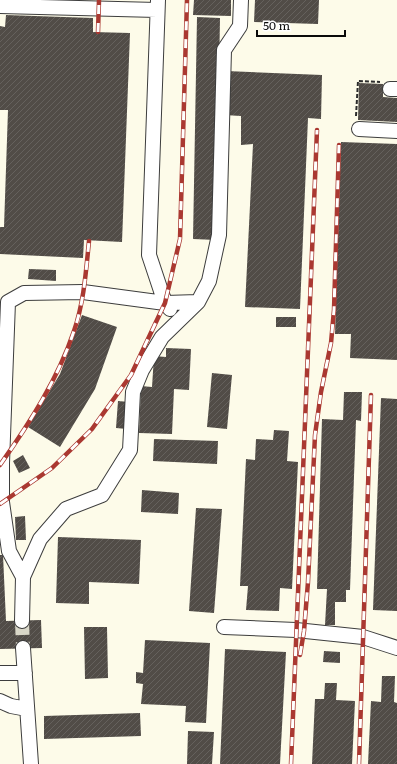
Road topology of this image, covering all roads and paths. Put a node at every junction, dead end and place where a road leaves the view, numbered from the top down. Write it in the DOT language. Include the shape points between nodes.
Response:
graph roads {
  1 [pos="241,0"];
  2 [pos="158,5"];
  3 [pos="0,6"];
  4 [pos="391,87"];
  5 [pos="357,126"];
  6 [pos="397,131"];
  7 [pos="4,302"];
  8 [pos="198,302"];
  9 [pos="165,303"];
  10 [pos="179,320"];
  11 [pos="3,534"];
  12 [pos="22,577"];
  13 [pos="22,621"];
  14 [pos="224,627"];
  15 [pos="23,648"];
  16 [pos="397,648"];
  17 [pos="0,673"];
  18 [pos="25,673"];
  19 [pos="0,701"];
  20 [pos="28,709"];
  21 [pos="31,764"];
  1 -- 8 [label="street" via="240,26 224,50 219,235 209,281"];
  2 -- 3 [label="street"];
  2 -- 9 [label="street" via="149,255"];
  4 -- 5 [label="path" via="358,81"];
  5 -- 6 [label="street"];
  7 -- 9 [label="street" via="24,293 83,292"];
  7 -- 11 [label="street"];
  8 -- 9 [label="street"];
  8 -- 10 [label="street"];
  9 -- 10 [label="street"];
  10 -- 12 [label="street" via="162,337 142,370 133,392 130,450 102,495 66,509 40,539"];
  11 -- 12 [label="street"];
  12 -- 13 [label="street"];
  14 -- 16 [label="street" via="304,630 363,637"];
  15 -- 18 [label="street"];
  17 -- 18 [label="street"];
  18 -- 20 [label="street"];
  19 -- 20 [label="street"];
  20 -- 21 [label="street"];
}
